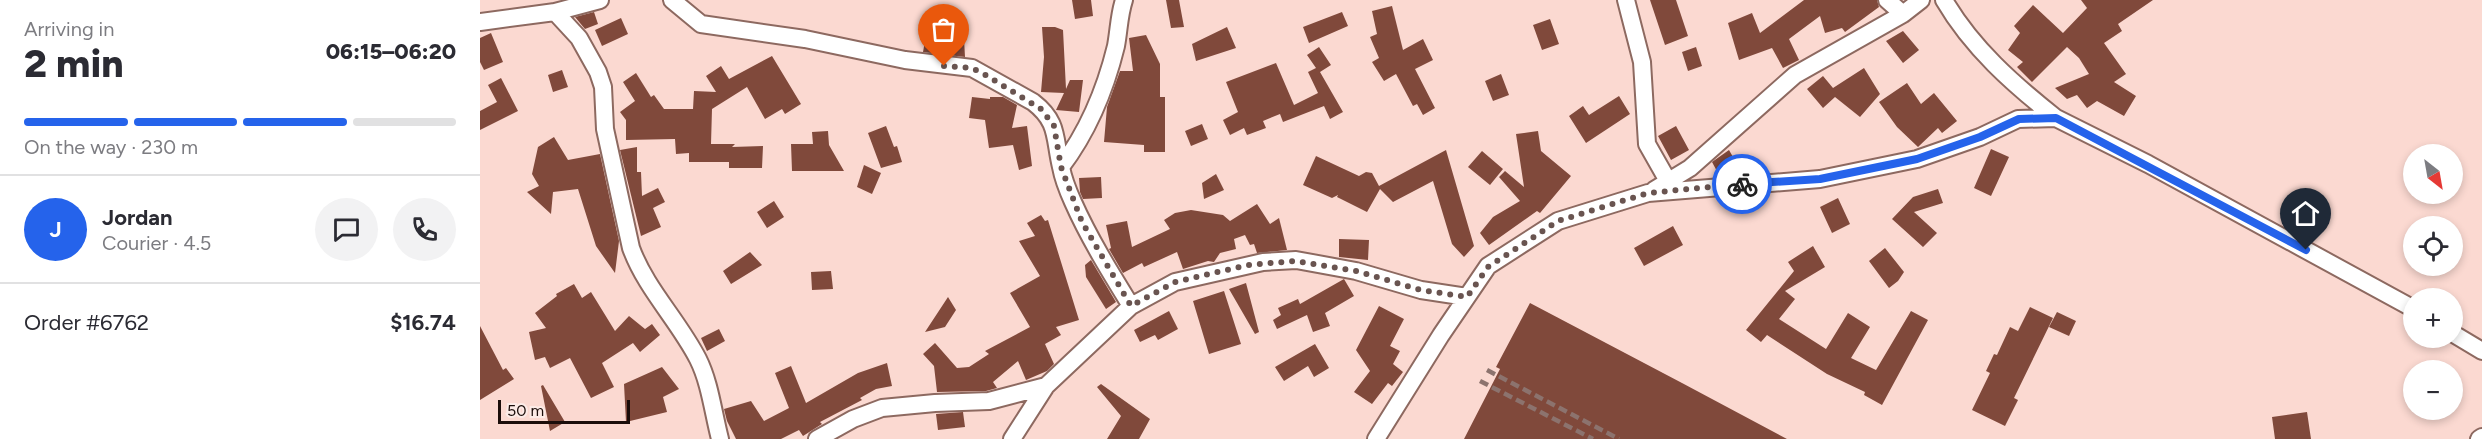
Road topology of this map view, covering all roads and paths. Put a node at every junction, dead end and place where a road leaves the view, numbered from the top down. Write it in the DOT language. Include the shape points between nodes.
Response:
graph roads {
  1 [pos="600,0"];
  2 [pos="672,0"];
  3 [pos="1124,0"];
  4 [pos="1626,0"];
  5 [pos="1887,0"];
  6 [pos="1921,0"];
  7 [pos="1944,0"];
  8 [pos="555,12"];
  9 [pos="1904,14"];
  10 [pos="480,22"];
  11 [pos="2056,118"];
  12 [pos="1061,167"];
  13 [pos="1668,181"];
  14 [pos="1648,193"];
  15 [pos="1467,297"];
  16 [pos="2403,303"];
  17 [pos="1131,306"];
  18 [pos="2463,340"];
  19 [pos="2482,351"];
  20 [pos="1046,386"];
  21 [pos="720,439"];
  22 [pos="817,439"];
  23 [pos="1012,439"];
  24 [pos="1376,439"];
  1 -- 8 [label="street"];
  2 -- 12 [label="street" via="701,24 978,71 1041,109 1054,126"];
  3 -- 12 [label="street" via="1101,99 1084,134"];
  4 -- 13 [label="street" via="1641,62 1647,144"];
  5 -- 9 [label="street"];
  6 -- 9 [label="street"];
  7 -- 11 [label="street" via="1960,26 2015,85"];
  8 -- 10 [label="street"];
  8 -- 21 [label="street" via="579,38 598,72 603,87 605,129 631,248 638,266 699,360"];
  9 -- 13 [label="street" via="1794,75 1690,168"];
  11 -- 14 [label="street" via="2019,119 1917,159 1820,179"];
  11 -- 16 [label="street"];
  12 -- 17 [label="street" via="1082,222"];
  13 -- 14 [label="street"];
  14 -- 15 [label="street" via="1558,221 1488,267"];
  15 -- 17 [label="street" via="1296,261 1253,264 1175,282"];
  15 -- 24 [label="street"];
  17 -- 20 [label="street"];
  18 -- 19 [label="street"];
  20 -- 22 [label="street" via="989,401 882,408"];
  20 -- 23 [label="street"];
}
